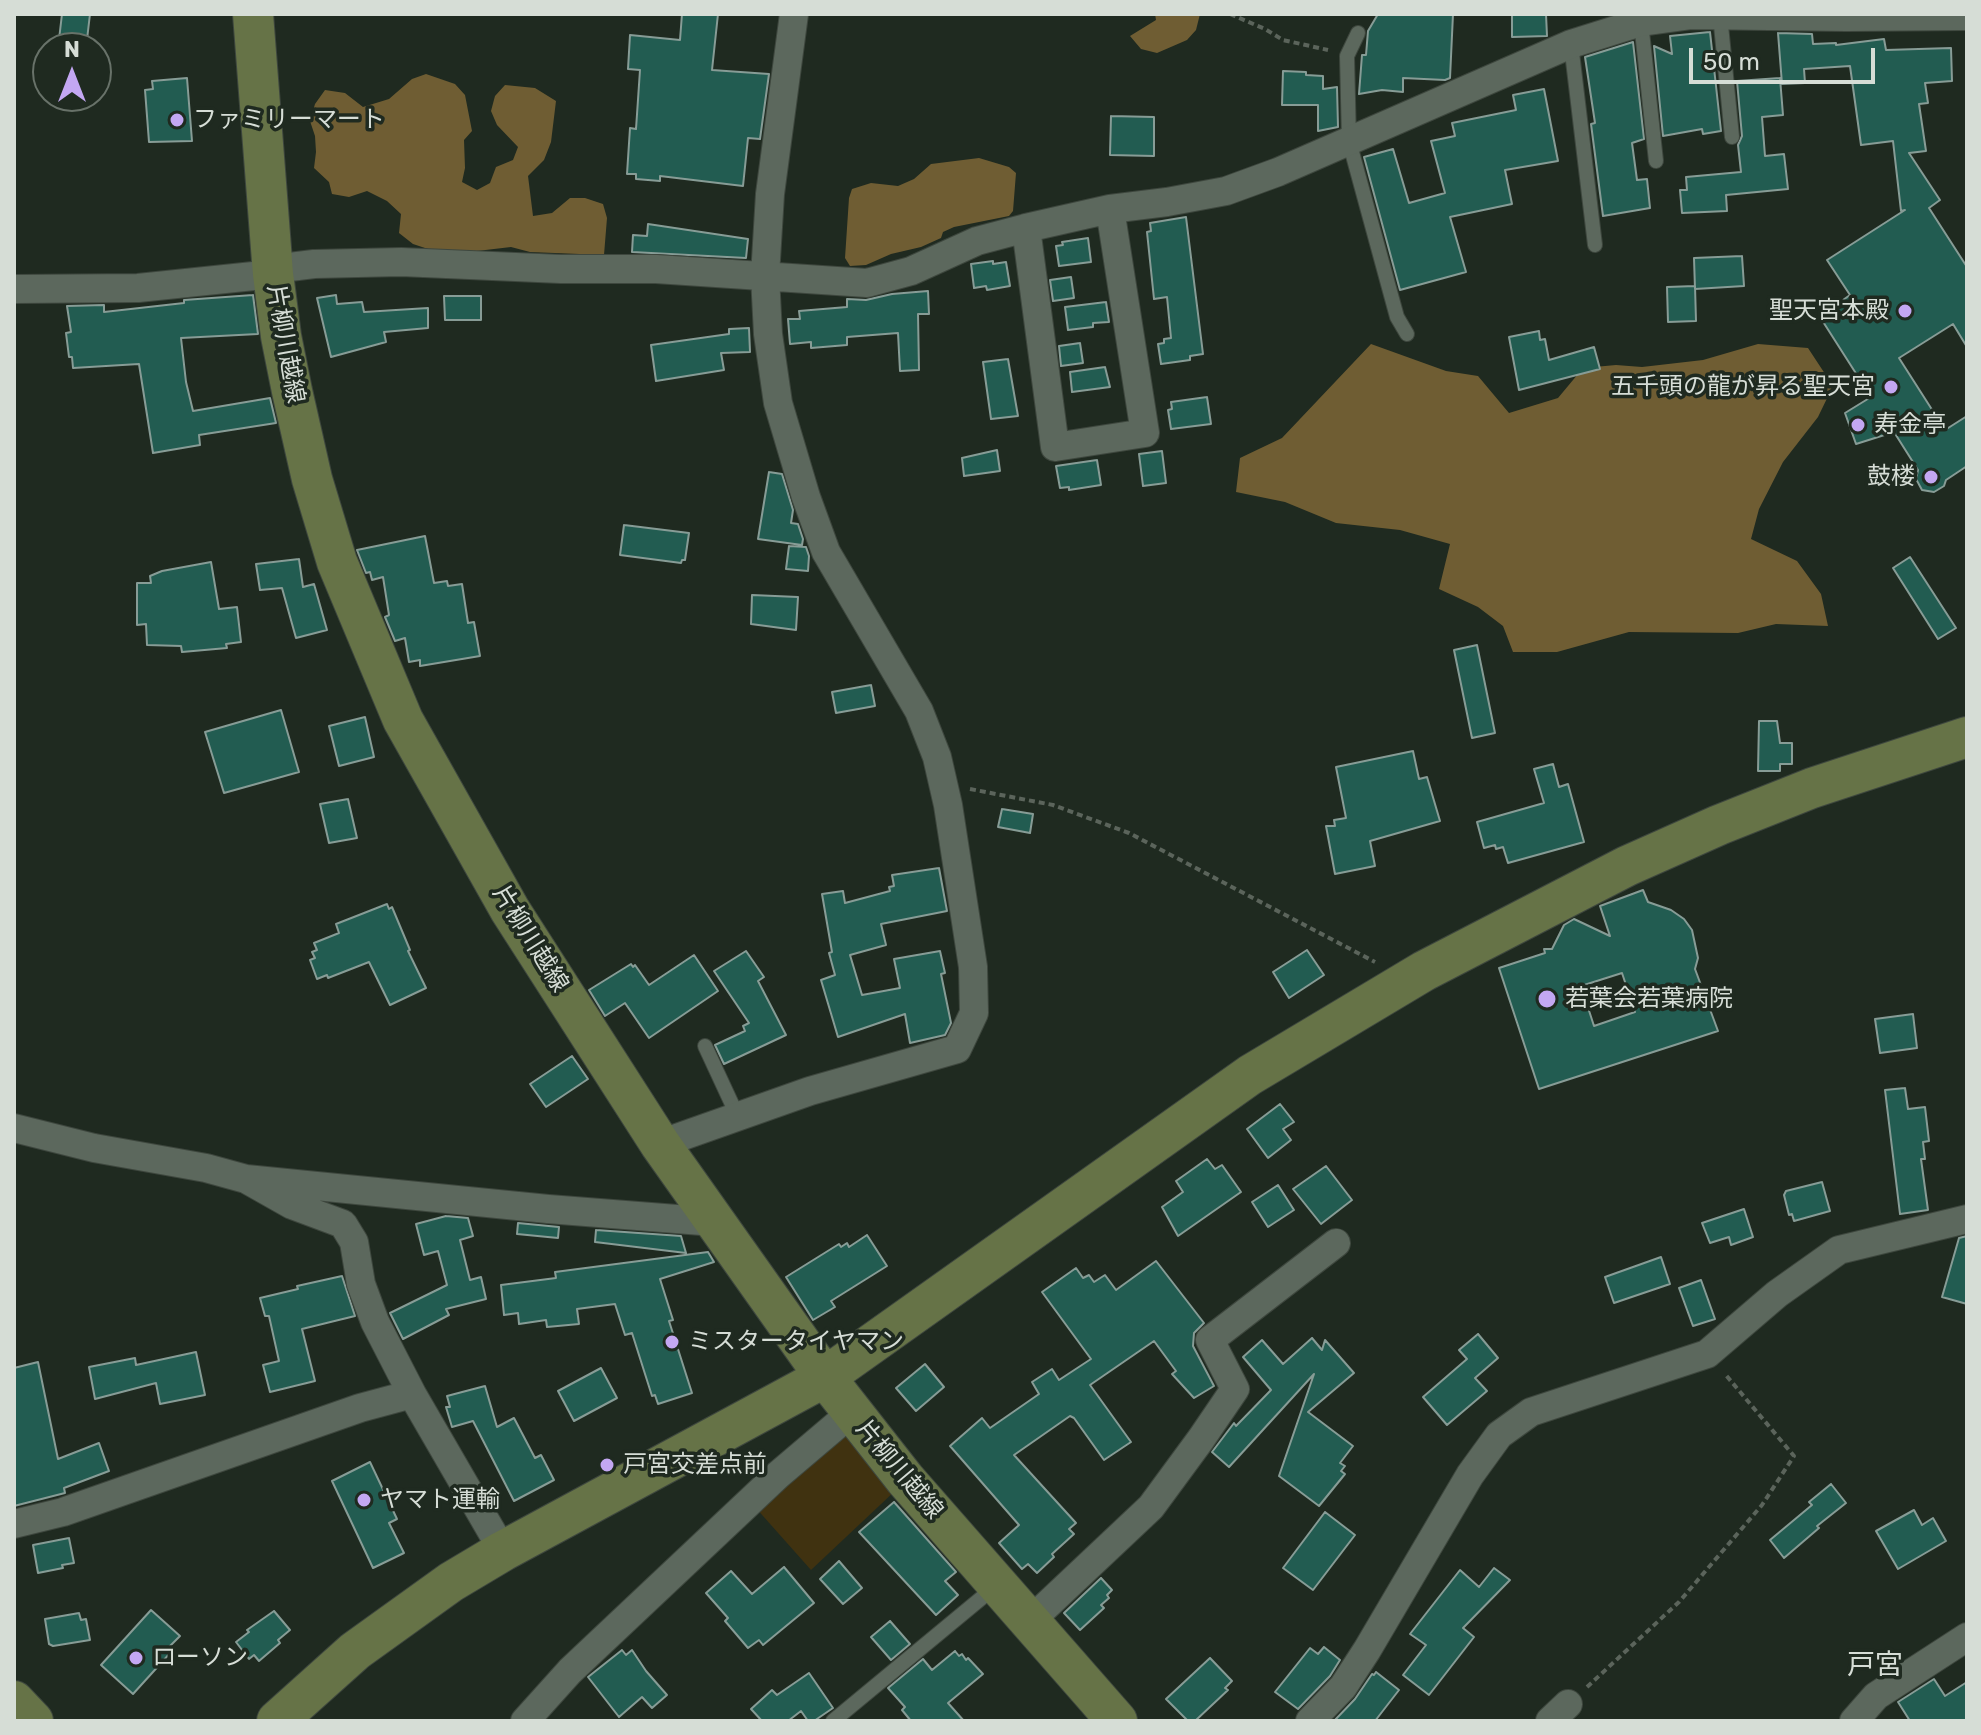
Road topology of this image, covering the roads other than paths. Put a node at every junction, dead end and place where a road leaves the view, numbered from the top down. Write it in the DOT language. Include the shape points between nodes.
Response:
graph roads {
  1 [pos="253,14"];
  2 [pos="794,14"];
  3 [pos="1727,15"];
  4 [pos="1896,15"];
  5 [pos="1967,16"];
  6 [pos="1641,22"];
  7 [pos="1358,33"];
  8 [pos="1571,44"];
  9 [pos="1732,137"];
  10 [pos="1349,141"];
  11 [pos="1656,161"];
  12 [pos="1110,209"];
  13 [pos="1026,228"];
  14 [pos="1595,245"];
  15 [pos="273,271"];
  16 [pos="765,276"];
  17 [pos="14,289"];
  18 [pos="1407,334"];
  19 [pos="1967,737"];
  20 [pos="705,1046"];
  21 [pos="737,1115"];
  22 [pos="14,1128"];
  23 [pos="660,1144"];
  24 [pos="246,1179"];
  25 [pos="1967,1219"];
  26 [pos="715,1222"];
  27 [pos="1336,1243"];
  28 [pos="825,1377"];
  29 [pos="412,1394"];
  30 [pos="851,1413"];
  31 [pos="14,1524"];
  32 [pos="503,1551"];
  33 [pos="997,1586"];
  34 [pos="1029,1622"];
  35 [pos="1967,1637"];
  36 [pos="14,1701"];
  37 [pos="33,1721"];
  38 [pos="277,1721"];
  39 [pos="525,1721"];
  40 [pos="833,1721"];
  41 [pos="1117,1721"];
  42 [pos="1310,1721"];
  43 [pos="1854,1721"];
  1 -- 15 [label="street, 片柳川越線"];
  2 -- 16 [label="street" via="770,194"];
  3 -- 4 [label="street"];
  3 -- 6 [label="street"];
  3 -- 9 [label="lane"];
  4 -- 5 [label="street"];
  6 -- 8 [label="street"];
  6 -- 11 [label="lane"];
  7 -- 10 [label="lane" via="1347,56"];
  8 -- 10 [label="street"];
  8 -- 14 [label="lane"];
  10 -- 12 [label="street" via="1226,191"];
  10 -- 18 [label="lane" via="1397,317"];
  12 -- 13 [label="street"];
  12 -- 13 [label="street" via="1145,433 1055,447"];
  13 -- 16 [label="street" via="867,283"];
  15 -- 16 [label="street" via="401,262"];
  15 -- 17 [label="street" via="138,288"];
  15 -- 23 [label="street, 片柳川越線" via="281,336 312,479 337,562 403,720 510,910"];
  16 -- 21 [label="street" via="778,403 806,497 826,552 919,711 945,786 973,967 974,1013 957,1049"];
  19 -- 28 [label="street" via="1719,825 1627,866 1409,980 1250,1075"];
  20 -- 21 [label="lane"];
  21 -- 23 [label="street"];
  22 -- 24 [label="street"];
  23 -- 26 [label="street, 片柳川越線"];
  24 -- 26 [label="street"];
  24 -- 29 [label="street" via="292,1205 343,1224 354,1242 375,1322"];
  25 -- 42 [label="street" via="1839,1250 1707,1354 1531,1412 1499,1435 1343,1687"];
  26 -- 28 [label="street, 片柳川越線"];
  27 -- 34 [label="street" via="1210,1340 1235,1389 1151,1507"];
  28 -- 30 [label="street, 片柳川越線"];
  28 -- 32 [label="street"];
  29 -- 31 [label="street"];
  29 -- 32 [label="street"];
  30 -- 33 [label="street, 片柳川越線"];
  30 -- 39 [label="street" via="582,1660"];
  32 -- 38 [label="street" via="403,1614"];
  33 -- 34 [label="street, 片柳川越線"];
  33 -- 40 [label="lane"];
  34 -- 41 [label="street, 片柳川越線"];
  35 -- 43 [label="street" via="1876,1696"];
  36 -- 37 [label="street"];
}
